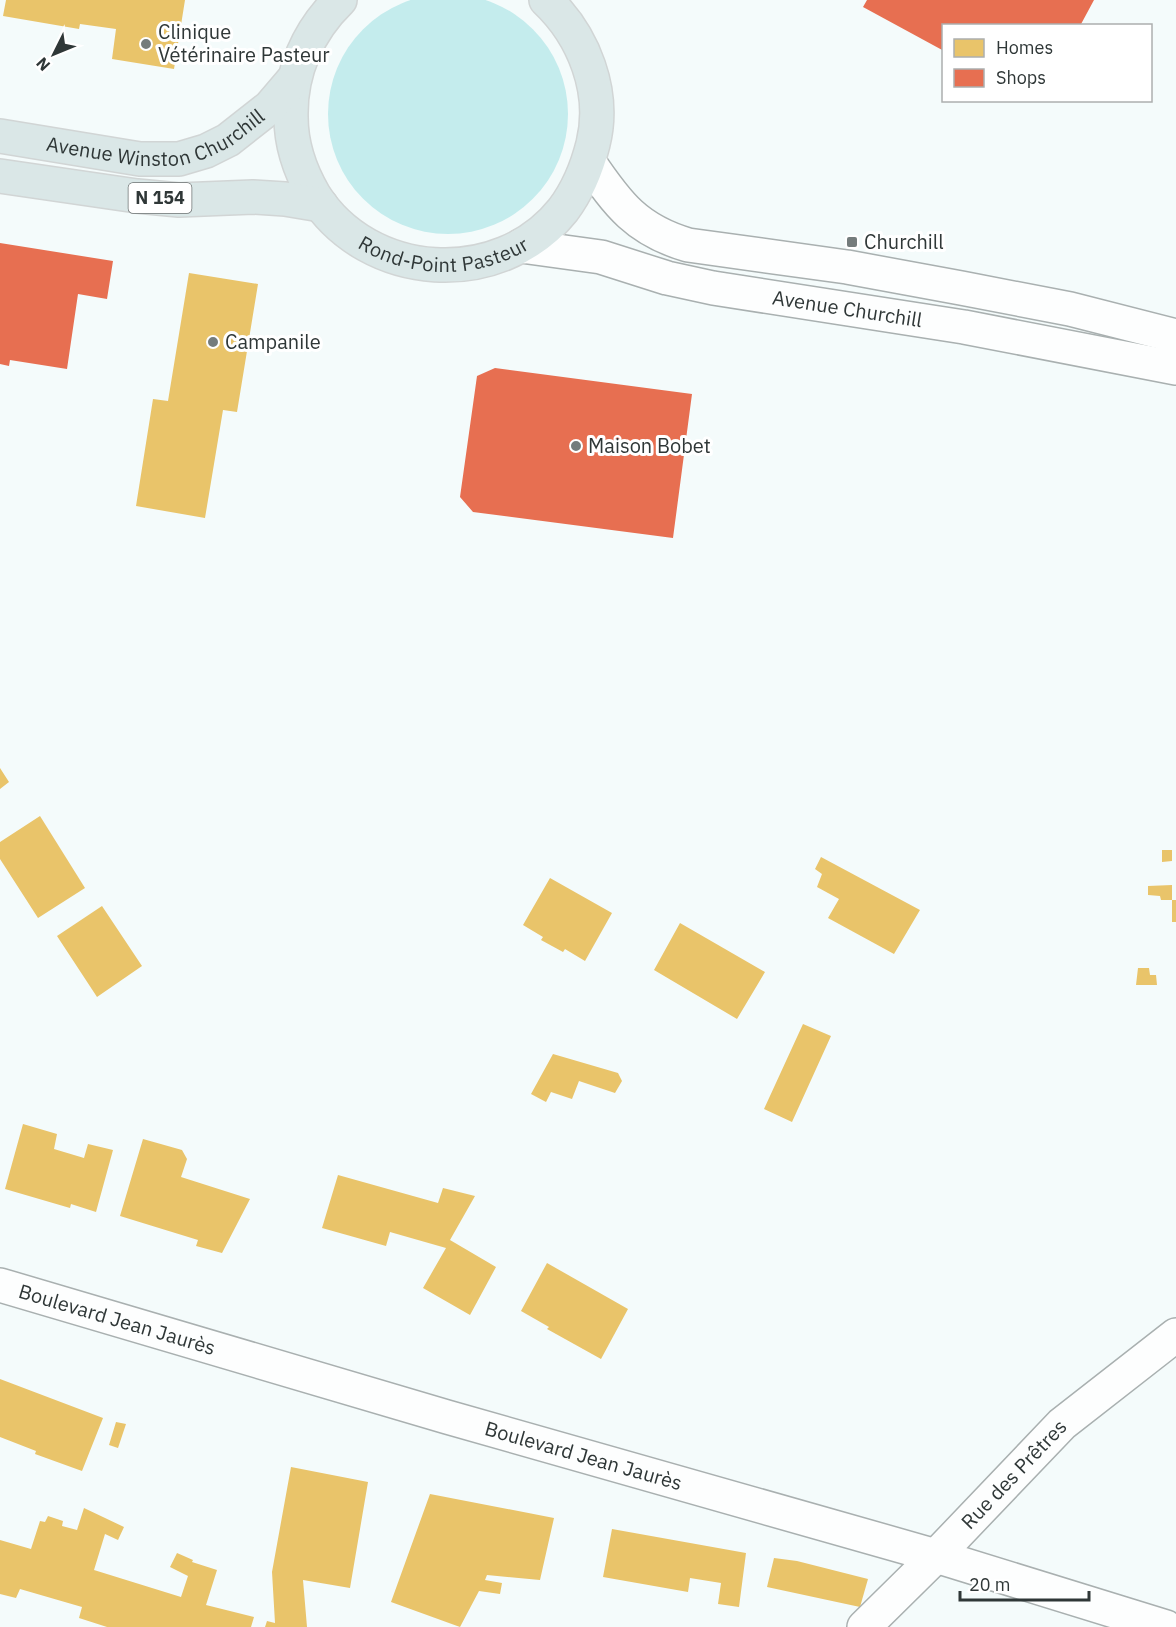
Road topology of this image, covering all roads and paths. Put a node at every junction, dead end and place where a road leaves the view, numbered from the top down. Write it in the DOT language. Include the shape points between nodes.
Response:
graph roads {
  1 [pos="340,0"];
  2 [pos="560,6"];
  3 [pos="294,80"];
  4 [pos="0,136"];
  5 [pos="589,162"];
  6 [pos="0,176"];
  7 [pos="321,205"];
  8 [pos="521,246"];
  9 [pos="1176,336"];
  10 [pos="1176,368"];
  11 [pos="0,1285"];
  12 [pos="1176,1335"];
  13 [pos="936,1556"];
  14 [pos="864,1627"];
  15 [pos="1166,1627"];
  1 -- 3 [label="main road, Rond-Point Pasteur" via="312,34"];
  2 -- 5 [label="main road, Rond-Point Pasteur" via="588,63 594,87 597,113"];
  3 -- 4 [label="main road, Avenue Winston Churchill / N 154" via="270,107 228,140 178,159 141,159"];
  3 -- 7 [label="main road, Rond-Point Pasteur" via="290,102 294,146 309,186"];
  5 -- 8 [label="main road, Rond-Point Pasteur" via="563,210"];
  5 -- 9 [label="street, Avenue Churchill" via="628,213 655,234 671,240 1027,300"];
  6 -- 7 [label="main road, Avenue Winston Churchill / N 154" via="179,200 253,196"];
  7 -- 8 [label="main road, Rond-Point Pasteur" via="362,242 414,264 469,264"];
  8 -- 10 [label="street, Avenue Churchill" via="601,257 713,288 964,327"];
  11 -- 13 [label="street, Boulevard Jean Jaurès"];
  12 -- 13 [label="street, Rue des Prêtres" via="1062,1424"];
  13 -- 14 [label="street, Rue des Prêtres"];
  13 -- 15 [label="street, Boulevard Jean Jaurès"];
}
